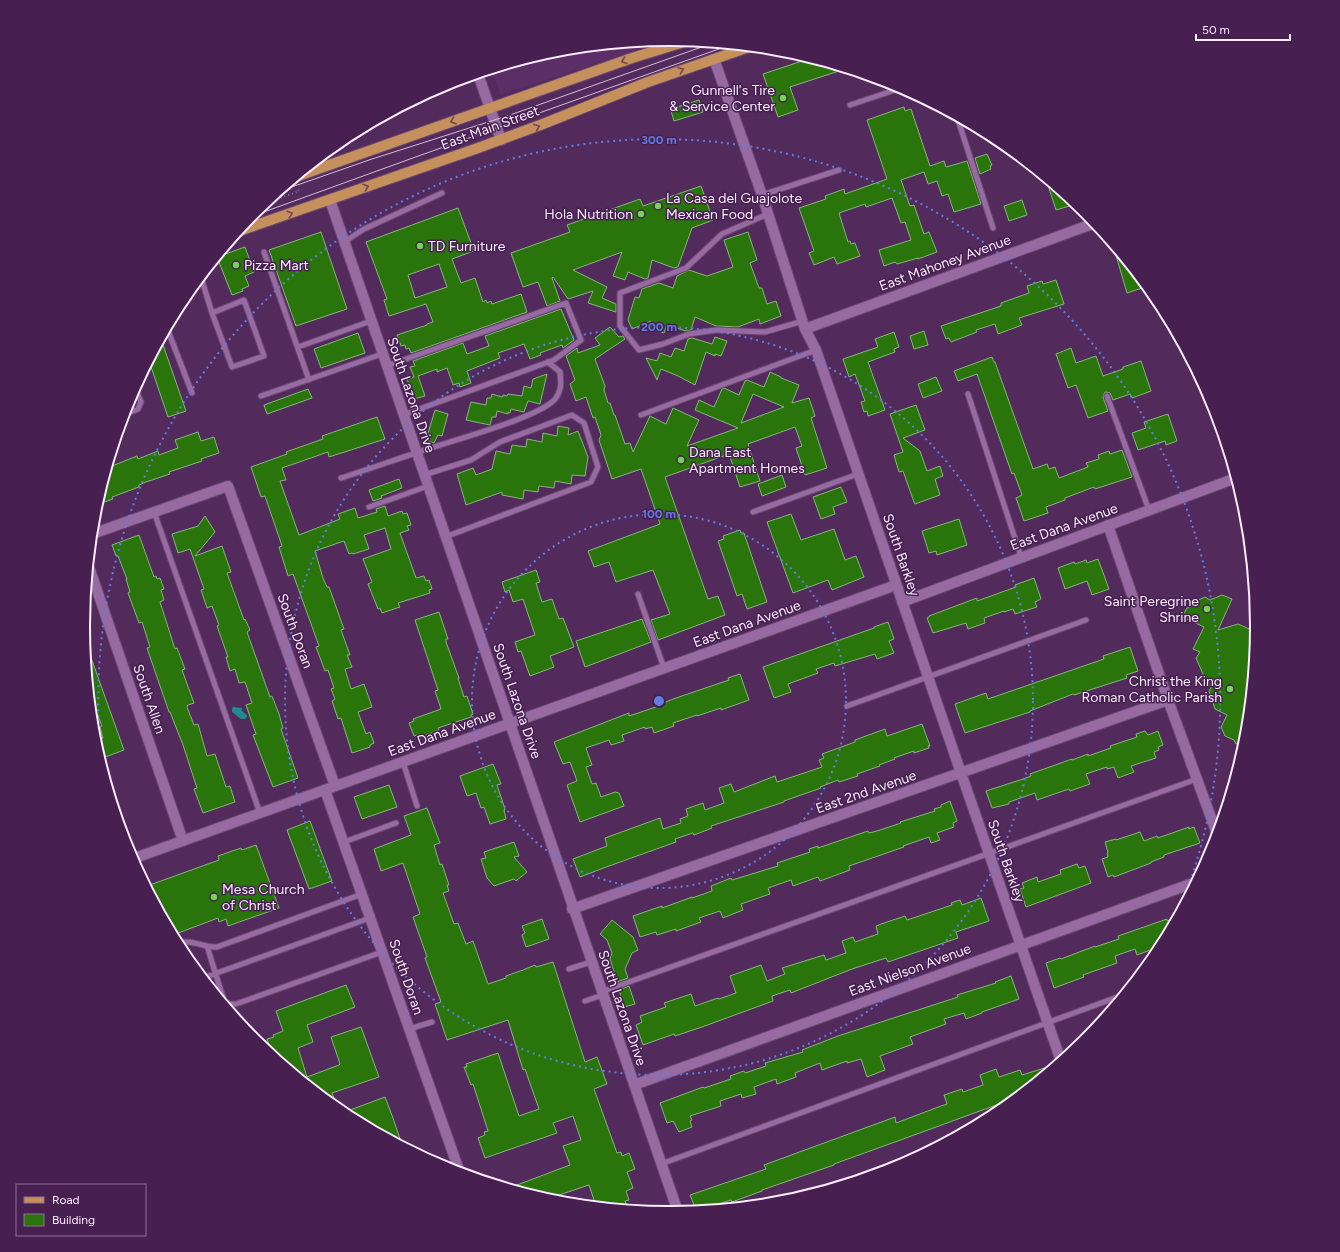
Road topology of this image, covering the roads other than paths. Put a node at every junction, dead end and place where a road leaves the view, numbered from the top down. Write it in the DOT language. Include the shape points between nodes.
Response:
graph roads {
  1 [pos="672,46"];
  2 [pos="739,50"];
  3 [pos="714,58"];
  4 [pos="480,79"];
  5 [pos="893,91"];
  6 [pos="850,105"];
  7 [pos="490,109"];
  8 [pos="959,124"];
  9 [pos="500,140"];
  10 [pos="839,170"];
  11 [pos="303,178"];
  12 [pos="442,193"];
  13 [pos="762,195"];
  14 [pos="330,200"];
  15 [pos="768,214"];
  16 [pos="1089,225"];
  17 [pos="251,226"];
  18 [pos="993,228"];
  19 [pos="344,242"];
  20 [pos="264,252"];
  21 [pos="203,283"];
  22 [pos="212,313"];
  23 [pos="371,321"];
  24 [pos="804,325"];
  25 [pos="169,334"];
  26 [pos="298,347"];
  27 [pos="816,350"];
  28 [pos="382,354"];
  29 [pos="548,362"];
  30 [pos="386,366"];
  31 [pos="309,380"];
  32 [pos="192,393"];
  33 [pos="968,394"];
  34 [pos="138,395"];
  35 [pos="261,396"];
  36 [pos="1107,396"];
  37 [pos="131,412"];
  38 [pos="403,415"];
  39 [pos="642,415"];
  40 [pos="416,453"];
  41 [pos="858,474"];
  42 [pos="424,475"];
  43 [pos="341,478"];
  44 [pos="1231,480"];
  45 [pos="428,486"];
  46 [pos="369,507"];
  47 [pos="1149,510"];
  48 [pos="154,512"];
  49 [pos="753,512"];
  50 [pos="1108,525"];
  51 [pos="98,532"];
  52 [pos="445,537"];
  53 [pos="1021,557"];
  54 [pos="92,576"];
  55 [pos="896,585"];
  56 [pos="638,594"];
  57 [pos="902,602"];
  58 [pos="1086,620"];
  59 [pos="664,668"];
  60 [pos="927,677"];
  61 [pos="1168,700"];
  62 [pos="847,706"];
  63 [pos="510,723"];
  64 [pos="403,762"];
  65 [pos="961,773"];
  66 [pos="1197,780"];
  67 [pos="330,788"];
  68 [pos="417,806"];
  69 [pos="260,813"];
  70 [pos="396,823"];
  71 [pos="1214,825"];
  72 [pos="183,841"];
  73 [pos="344,842"];
  74 [pos="989,854"];
  75 [pos="138,857"];
  76 [pos="1189,884"];
  77 [pos="362,894"];
  78 [pos="572,909"];
  79 [pos="370,918"];
  80 [pos="184,942"];
  81 [pos="1021,944"];
  82 [pos="207,946"];
  83 [pos="382,952"];
  84 [pos="591,962"];
  85 [pos="569,969"];
  86 [pos="215,973"];
  87 [pos="208,976"];
  88 [pos="221,993"];
  89 [pos="602,994"];
  90 [pos="1114,998"];
  91 [pos="585,1001"];
  92 [pos="231,1004"];
  93 [pos="432,1022"];
  94 [pos="1048,1022"];
  95 [pos="409,1029"];
  96 [pos="1059,1055"];
  97 [pos="634,1085"];
  98 [pos="661,1164"];
  99 [pos="457,1165"];
  100 [pos="676,1206"];
  1 -- 7 [label="main road, East Main Street, one-way"];
  2 -- 3 [label="main road, East Main Street"];
  9 -- 3 [label="main road, East Main Street, one-way"];
  3 -- 13 [label="street, South Barkley"];
  4 -- 7 [label="street"];
  5 -- 6 [label="lane"];
  7 -- 9 [label="street"];
  7 -- 11 [label="main road, East Main Street, one-way"];
  8 -- 18 [label="lane"];
  14 -- 9 [label="main road, East Main Street, one-way"];
  10 -- 13 [label="lane"];
  12 -- 19 [label="lane" via="364,229"];
  13 -- 15 [label="street, South Barkley"];
  17 -- 14 [label="main road, East Main Street, one-way"];
  14 -- 19 [label="street, South Lazona Drive"];
  15 -- 24 [label="street, South Barkley"];
  15 -- 24 [label="lane" via="722,234 686,268 620,293 620,326 639,350 689,334 716,330 765,332"];
  16 -- 24 [label="street, East Mahoney Avenue"];
  19 -- 23 [label="street, South Lazona Drive"];
  20 -- 26 [label="lane"];
  21 -- 22 [label="lane"];
  22 -- 22 [label="lane" via="232,367 264,356 244,300"];
  23 -- 26 [label="lane"];
  23 -- 28 [label="street, South Lazona Drive"];
  24 -- 27 [label="street, South Barkley"];
  25 -- 32 [label="lane"];
  26 -- 31 [label="lane"];
  27 -- 39 [label="lane"];
  27 -- 41 [label="street, South Barkley"];
  28 -- 30 [label="street, South Lazona Drive"];
  28 -- 31 [label="lane"];
  29 -- 30 [label="lane" via="581,340 566,303"];
  29 -- 38 [label="lane"];
  29 -- 40 [label="lane" via="560,372 562,385 555,399 539,410 476,435"];
  30 -- 38 [label="street, South Lazona Drive"];
  31 -- 35 [label="lane"];
  33 -- 53 [label="lane"];
  34 -- 37 [label="lane" via="141,402 138,409"];
  36 -- 47 [label="lane"];
  38 -- 40 [label="street, South Lazona Drive"];
  40 -- 42 [label="street, South Lazona Drive"];
  40 -- 43 [label="lane"];
  41 -- 49 [label="lane"];
  41 -- 55 [label="street, South Barkley"];
  42 -- 45 [label="street, South Lazona Drive"];
  42 -- 52 [label="lane" via="471,460 500,442 572,415 584,423 598,467 591,482"];
  44 -- 47 [label="street, East Dana Avenue"];
  45 -- 46 [label="lane"];
  45 -- 52 [label="street, South Lazona Drive"];
  47 -- 50 [label="street, East Dana Avenue"];
  48 -- 51 [label="street"];
  48 -- 67 [label="street, South Doran" via="228,486"];
  48 -- 69 [label="lane"];
  50 -- 53 [label="street, East Dana Avenue"];
  50 -- 61 [label="street"];
  52 -- 63 [label="street, South Lazona Drive"];
  53 -- 57 [label="street, East Dana Avenue"];
  54 -- 72 [label="street, South Allen"];
  55 -- 57 [label="street, South Barkley"];
  55 -- 59 [label="street, East Dana Avenue"];
  56 -- 59 [label="lane"];
  57 -- 60 [label="street, South Barkley"];
  58 -- 60 [label="lane"];
  59 -- 63 [label="street, East Dana Avenue"];
  60 -- 62 [label="lane"];
  60 -- 65 [label="street, South Barkley"];
  61 -- 65 [label="street, East 2nd Avenue"];
  61 -- 66 [label="street"];
  63 -- 64 [label="street, East Dana Avenue"];
  63 -- 78 [label="street, South Lazona Drive"];
  64 -- 67 [label="street, East Dana Avenue"];
  64 -- 68 [label="lane"];
  65 -- 74 [label="street, South Barkley"];
  65 -- 78 [label="street, East 2nd Avenue"];
  66 -- 71 [label="street"];
  66 -- 74 [label="lane"];
  67 -- 69 [label="street, East Dana Avenue"];
  67 -- 73 [label="street, South Doran"];
  69 -- 72 [label="street, East Dana Avenue"];
  70 -- 73 [label="lane"];
  72 -- 75 [label="street, East Dana Avenue"];
  73 -- 77 [label="street, South Doran"];
  74 -- 81 [label="street, South Barkley"];
  74 -- 89 [label="lane"];
  76 -- 81 [label="street, East Nielson Avenue"];
  77 -- 79 [label="street, South Doran"];
  77 -- 82 [label="lane" via="217,947"];
  78 -- 84 [label="street, South Lazona Drive"];
  79 -- 83 [label="street, South Doran"];
  79 -- 86 [label="lane"];
  80 -- 82 [label="lane"];
  81 -- 94 [label="street, South Barkley"];
  81 -- 97 [label="street, East Nielson Avenue"];
  82 -- 86 [label="lane"];
  83 -- 92 [label="lane"];
  83 -- 95 [label="street, South Doran"];
  84 -- 85 [label="lane"];
  84 -- 89 [label="street, South Lazona Drive"];
  86 -- 87 [label="lane"];
  86 -- 88 [label="lane"];
  89 -- 91 [label="lane"];
  89 -- 97 [label="street, South Lazona Drive"];
  90 -- 94 [label="lane"];
  93 -- 95 [label="lane"];
  94 -- 96 [label="street, South Barkley"];
  94 -- 98 [label="lane"];
  95 -- 99 [label="street, South Doran"];
  97 -- 98 [label="street, South Lazona Drive"];
  98 -- 100 [label="street, South Lazona Drive"];
}
